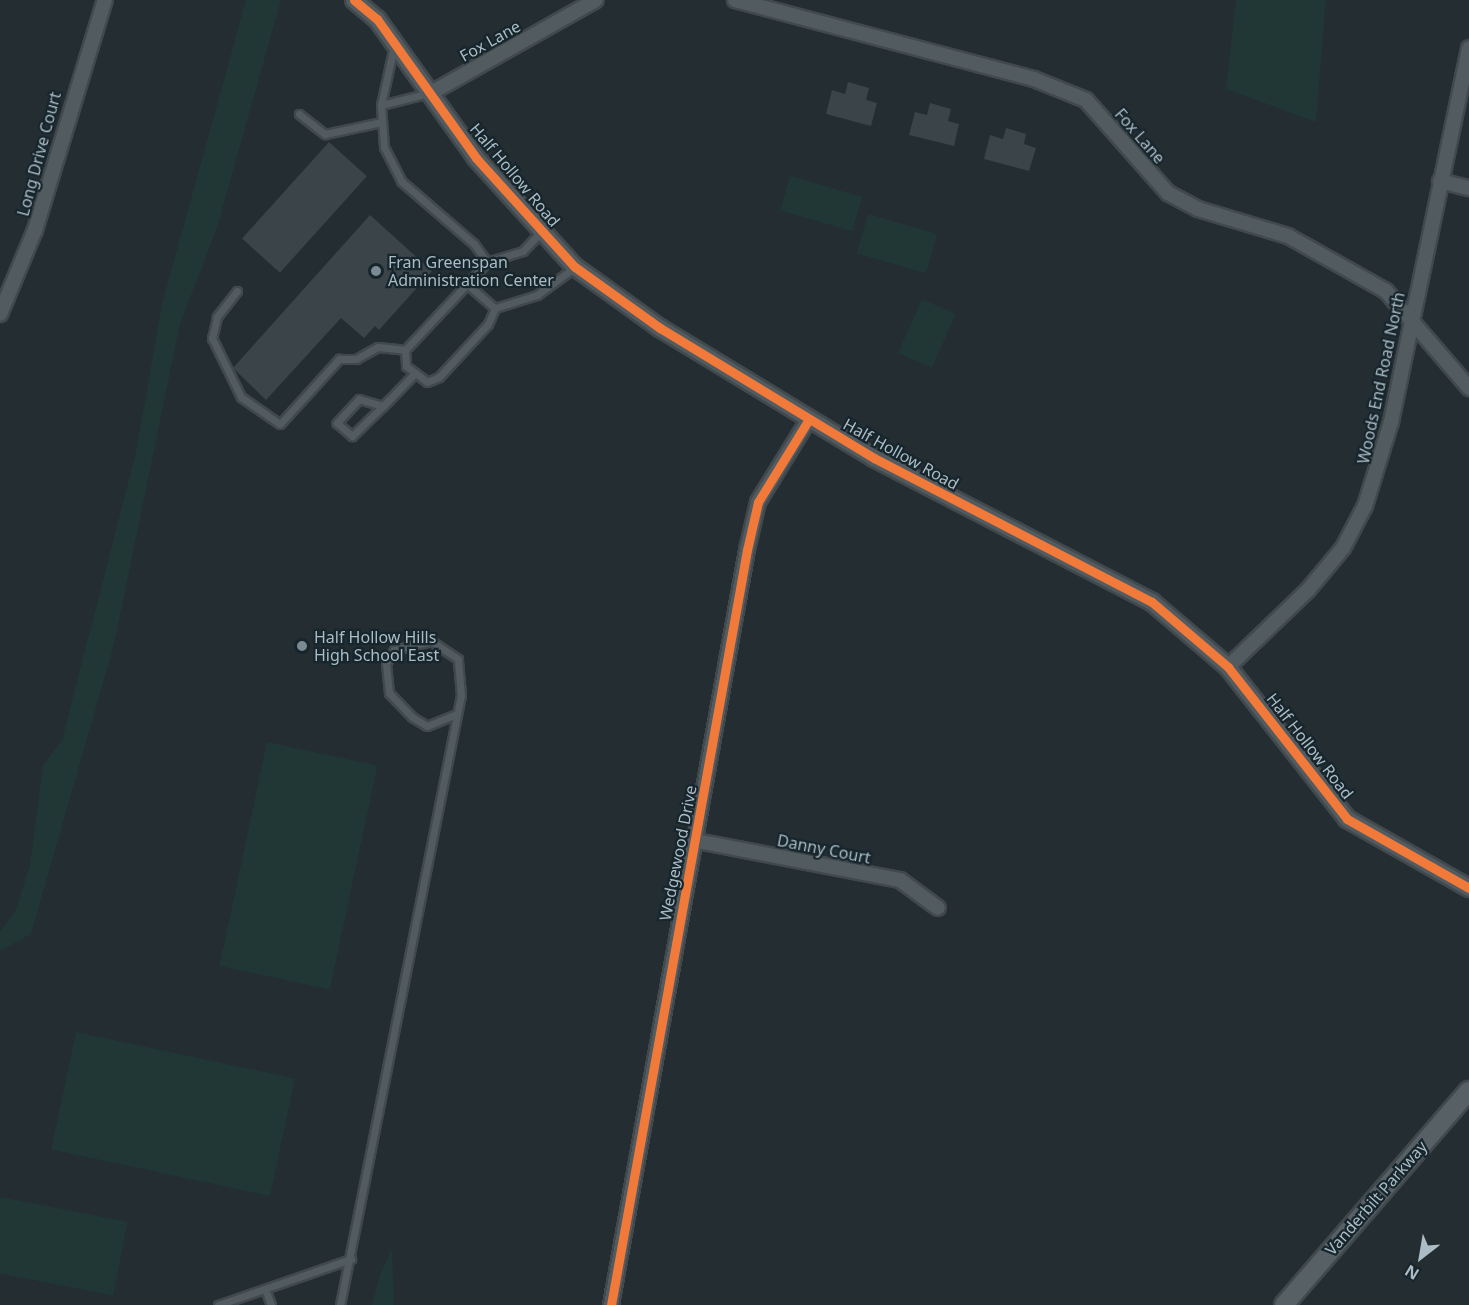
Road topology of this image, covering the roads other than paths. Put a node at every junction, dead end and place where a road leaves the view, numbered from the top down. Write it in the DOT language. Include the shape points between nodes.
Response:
graph roads {
  1 [pos="105,0"];
  2 [pos="354,0"];
  3 [pos="596,0"];
  4 [pos="735,0"];
  5 [pos="395,44"];
  6 [pos="1469,48"];
  7 [pos="431,93"];
  8 [pos="381,105"];
  9 [pos="299,114"];
  10 [pos="382,122"];
  11 [pos="1440,181"];
  12 [pos="1469,188"];
  13 [pos="542,231"];
  14 [pos="487,262"];
  15 [pos="575,267"];
  16 [pos="467,284"];
  17 [pos="237,291"];
  18 [pos="495,308"];
  19 [pos="0,314"];
  20 [pos="1412,319"];
  21 [pos="405,350"];
  22 [pos="415,373"];
  23 [pos="1469,388"];
  24 [pos="383,405"];
  25 [pos="809,419"];
  26 [pos="1228,667"];
  27 [pos="458,714"];
  28 [pos="697,841"];
  29 [pos="1469,888"];
  30 [pos="938,908"];
  31 [pos="1469,1091"];
  32 [pos="351,1259"];
  33 [pos="265,1289"];
  34 [pos="1292,1302"];
  35 [pos="218,1305"];
  36 [pos="271,1305"];
  37 [pos="340,1305"];
  38 [pos="611,1305"];
  1 -- 19 [label="street, Long Drive Court" via="35,230"];
  2 -- 5 [label="street, Half Hollow Road"];
  3 -- 7 [label="street, Fox Lane"];
  4 -- 20 [label="street, Fox Lane" via="1034,79 1086,100 1168,193 1198,208 1288,236 1386,291"];
  5 -- 7 [label="street, Half Hollow Road"];
  5 -- 8 [label="lane"];
  6 -- 11 [label="street, Woods End Road North"];
  7 -- 8 [label="lane" via="403,95"];
  7 -- 13 [label="street, Half Hollow Road" via="476,158"];
  8 -- 10 [label="lane"];
  9 -- 10 [label="lane" via="325,134"];
  10 -- 14 [label="lane" via="384,147 401,181 474,244"];
  11 -- 12 [label="street"];
  11 -- 20 [label="street, Woods End Road North"];
  13 -- 14 [label="lane" via="523,251"];
  13 -- 15 [label="street, Half Hollow Road"];
  14 -- 16 [label="lane"];
  15 -- 18 [label="lane" via="537,295"];
  15 -- 25 [label="street, Half Hollow Road" via="660,328"];
  16 -- 18 [label="lane"];
  16 -- 21 [label="lane"];
  17 -- 21 [label="lane" via="217,317 212,339 241,398 280,424 339,359 356,359 378,347"];
  18 -- 22 [label="lane" via="488,324 439,377 427,382"];
  20 -- 23 [label="street, Fox Lane"];
  20 -- 26 [label="street, Woods End Road North" via="1382,463 1343,548 1308,590"];
  21 -- 22 [label="lane" via="406,366"];
  22 -- 24 [label="lane"];
  24 -- 24 [label="lane" via="359,399 337,423 352,436"];
  25 -- 26 [label="street, Half Hollow Road" via="958,504 1152,602"];
  25 -- 28 [label="street, Wedgewood Drive" via="758,502"];
  26 -- 29 [label="street, Half Hollow Road" via="1347,819"];
  27 -- 27 [label="lane" via="458,659 431,641 394,650 386,664 389,693 412,717 428,726"];
  27 -- 32 [label="lane"];
  28 -- 30 [label="street, Danny Court" via="900,880"];
  28 -- 38 [label="street, Wedgewood Drive"];
  31 -- 34 [label="main road, Vanderbilt Parkway"];
  32 -- 33 [label="lane"];
  32 -- 37 [label="lane"];
  33 -- 35 [label="lane"];
  33 -- 36 [label="lane"];
}
